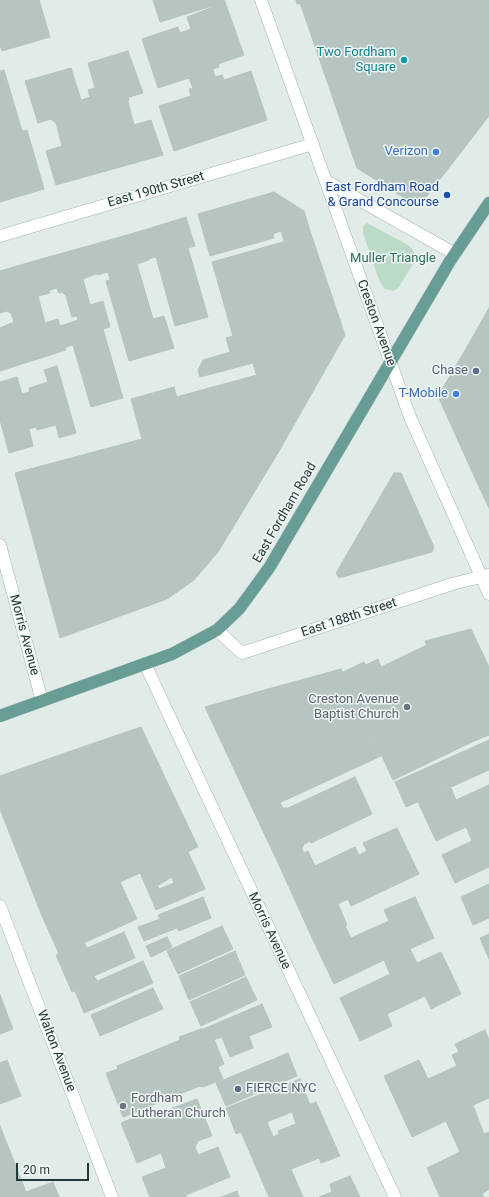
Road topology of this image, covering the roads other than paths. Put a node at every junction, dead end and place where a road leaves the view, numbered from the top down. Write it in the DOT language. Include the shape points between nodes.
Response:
graph roads {
  1 [pos="261,0"];
  2 [pos="313,144"];
  3 [pos="326,181"];
  4 [pos="489,203"];
  5 [pos="0,236"];
  6 [pos="455,254"];
  7 [pos="390,362"];
  8 [pos="0,545"];
  9 [pos="485,576"];
  10 [pos="489,594"];
  11 [pos="217,630"];
  12 [pos="145,664"];
  13 [pos="42,701"];
  14 [pos="0,716"];
  15 [pos="0,906"];
  16 [pos="112,1197"];
  17 [pos="395,1197"];
  1 -- 2 [label="street, Creston Avenue"];
  2 -- 3 [label="street, Creston Avenue"];
  2 -- 5 [label="street, East 190th Street"];
  3 -- 6 [label="street"];
  3 -- 7 [label="street, Creston Avenue"];
  4 -- 6 [label="main road, East Fordham Road"];
  6 -- 7 [label="main road, East Fordham Road"];
  7 -- 9 [label="street, Creston Avenue" via="410,417"];
  7 -- 11 [label="main road, East Fordham Road" via="262,579 239,609"];
  8 -- 13 [label="street, Morris Avenue"];
  9 -- 10 [label="street, Creston Avenue"];
  9 -- 11 [label="street, East 188th Street" via="452,584 242,653"];
  11 -- 12 [label="main road, East Fordham Road" via="172,654"];
  12 -- 13 [label="main road, East Fordham Road"];
  12 -- 17 [label="street, Morris Avenue"];
  13 -- 14 [label="main road, East Fordham Road"];
  15 -- 16 [label="street, Walton Avenue"];
}
